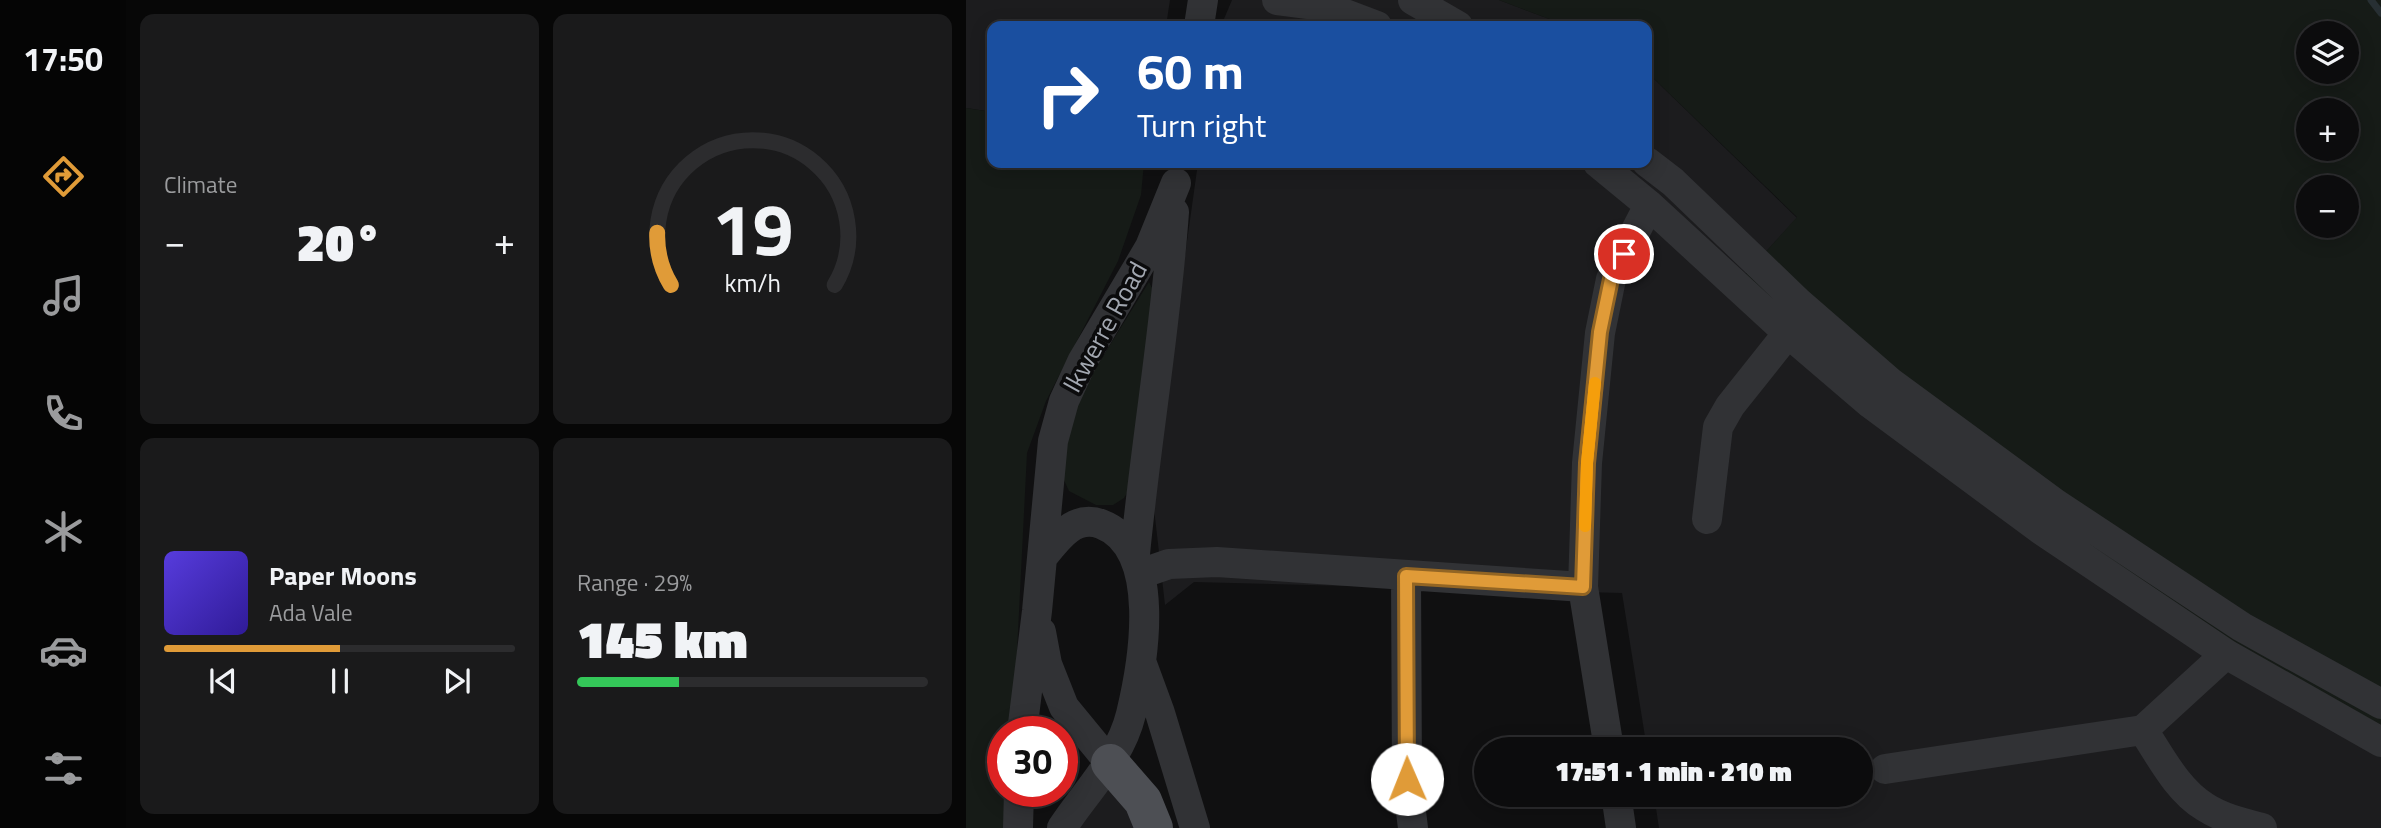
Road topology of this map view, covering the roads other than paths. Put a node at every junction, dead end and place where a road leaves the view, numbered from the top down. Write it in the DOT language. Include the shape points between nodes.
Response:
graph roads {
  1 [pos="1203,0"];
  2 [pos="1277,0"];
  3 [pos="1413,0"];
  4 [pos="1200,21"];
  5 [pos="1364,21"];
  6 [pos="1449,21"];
  7 [pos="1652,166"];
  8 [pos="1604,168"];
  9 [pos="1177,173"];
  10 [pos="1649,205"];
  11 [pos="1788,333"];
  12 [pos="1139,508"];
  13 [pos="1707,519"];
  14 [pos="1042,558"];
  15 [pos="1217,562"];
  16 [pos="1138,564"];
  17 [pos="1406,576"];
  18 [pos="1583,587"];
  19 [pos="1037,611"];
  20 [pos="2226,654"];
  21 [pos="1142,664"];
  22 [pos="2381,704"];
  23 [pos="1024,716"];
  24 [pos="2143,730"];
  25 [pos="1607,737"];
  26 [pos="2381,742"];
  27 [pos="1110,763"];
  28 [pos="1885,769"];
  29 [pos="1019,807"];
  30 [pos="1618,807"];
  31 [pos="1018,828"];
  32 [pos="1062,828"];
  33 [pos="1154,828"];
  34 [pos="1195,828"];
  35 [pos="1413,828"];
  36 [pos="1621,828"];
  37 [pos="2262,828"];
  1 -- 4 [label="street"];
  2 -- 5 [label="street" via="1324,6"];
  3 -- 6 [label="street"];
  7 -- 22 [label="street" via="1890,383 2056,504 2230,619"];
  8 -- 10 [label="street"];
  9 -- 12 [label="street, Ikwerre Road" via="1170,278"];
  9 -- 14 [label="street, Ikwerre Road" via="1150,247 1063,401 1053,441"];
  10 -- 11 [label="street"];
  10 -- 18 [label="street" via="1611,279 1600,332 1587,463"];
  11 -- 13 [label="street" via="1718,427"];
  11 -- 20 [label="street" via="1871,404 2040,529"];
  12 -- 15 [label="street" via="1156,539 1171,549"];
  12 -- 16 [label="street, Ikwerre Road"];
  14 -- 16 [label="street" via="1059,536 1078,523 1092,521 1123,537"];
  14 -- 19 [label="street, Ikwerre Road"];
  15 -- 16 [label="street"];
  15 -- 17 [label="street"];
  16 -- 21 [label="street, Ikwerre Road" via="1143,600"];
  17 -- 18 [label="street"];
  17 -- 35 [label="street" via="1407,779"];
  18 -- 25 [label="street"];
  19 -- 23 [label="street, Ikwerre Road"];
  19 -- 27 [label="street" via="1048,664 1064,707"];
  20 -- 24 [label="street"];
  20 -- 26 [label="street"];
  21 -- 27 [label="street, Ikwerre Road" via="1130,718"];
  21 -- 34 [label="street, Ikwerre Road"];
  24 -- 28 [label="street"];
  24 -- 37 [label="street" via="2182,788 2205,807"];
  27 -- 32 [label="street, Ikwerre Road"];
  27 -- 33 [label="main road" via="1143,801"];
  29 -- 31 [label="street"];
  30 -- 36 [label="street"];
}
